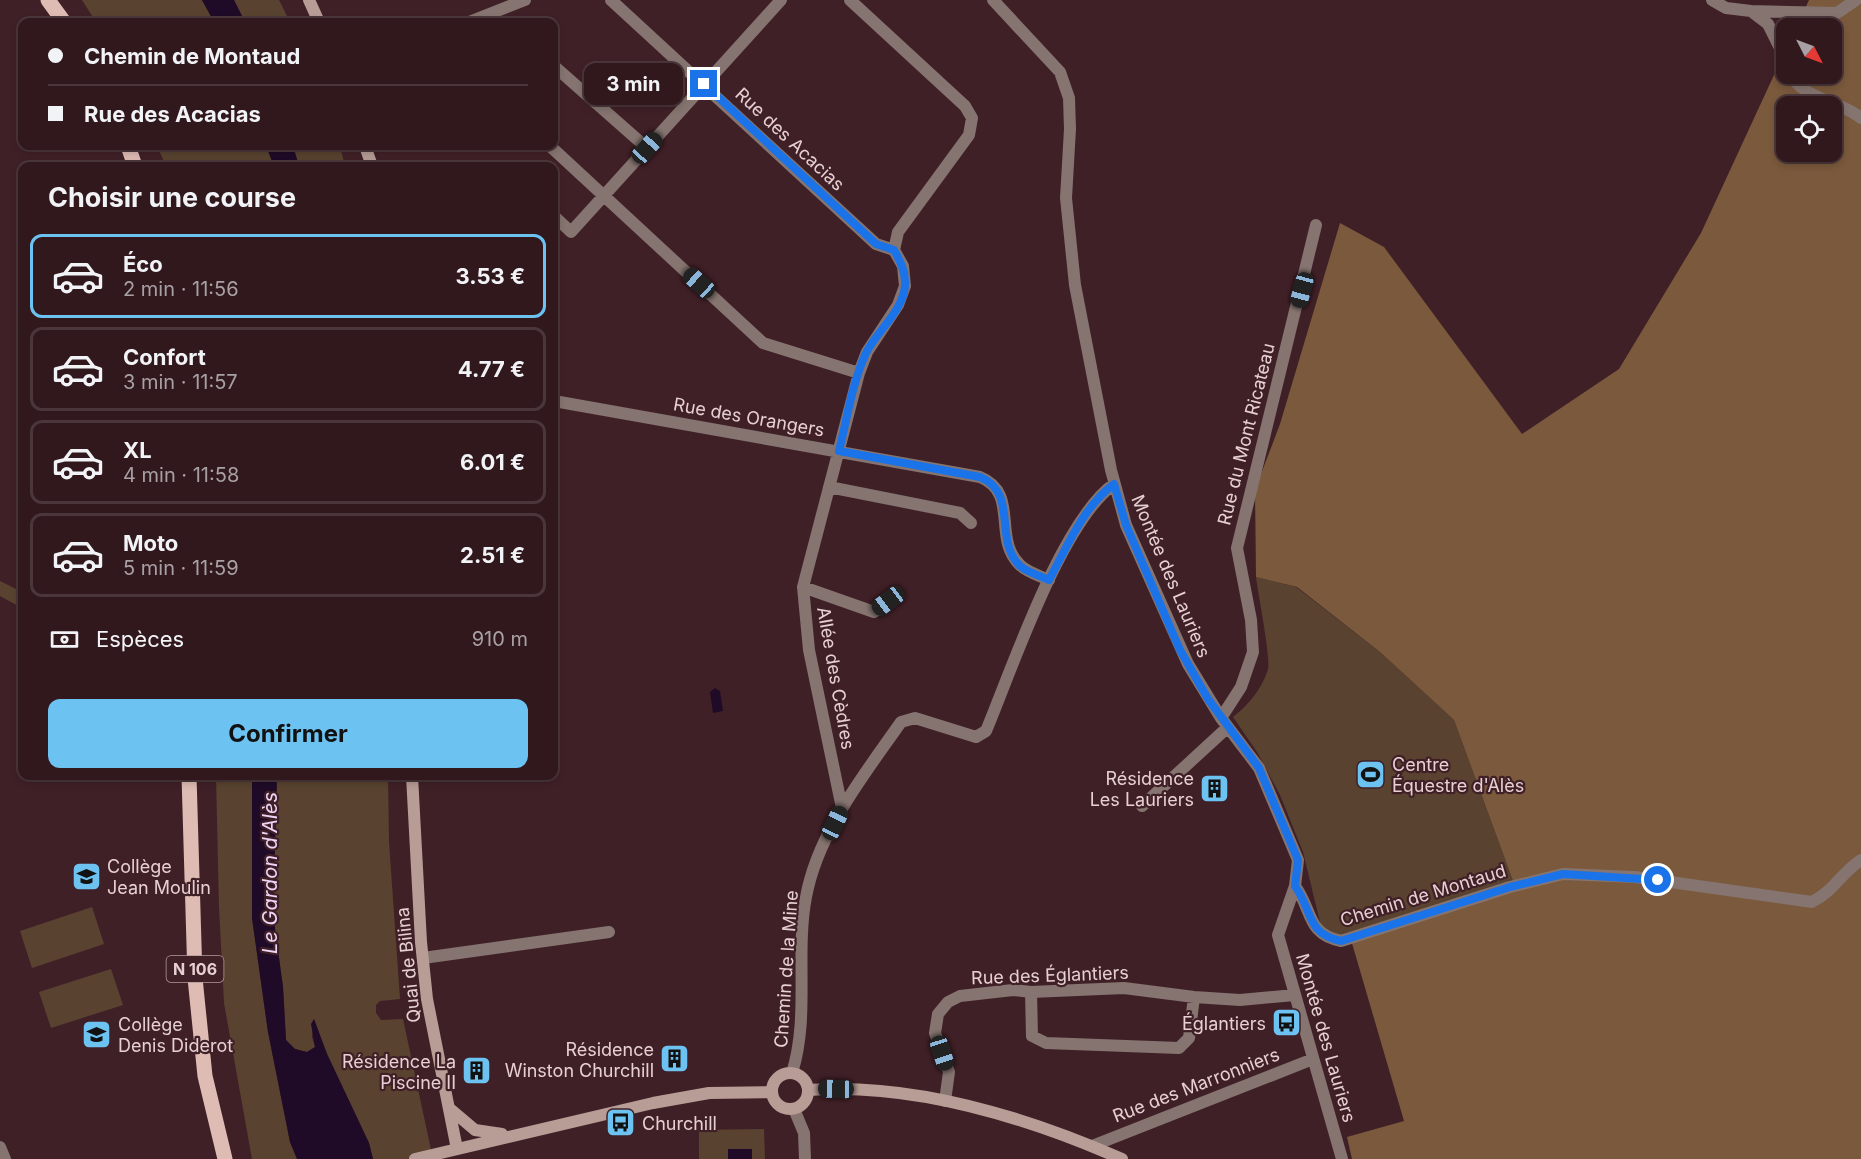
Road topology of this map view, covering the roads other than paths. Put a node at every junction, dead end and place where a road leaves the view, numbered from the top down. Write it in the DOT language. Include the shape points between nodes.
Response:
graph roads {
  1 [pos="48,0"];
  2 [pos="309,0"];
  3 [pos="525,0"];
  4 [pos="611,0"];
  5 [pos="781,0"];
  6 [pos="850,0"];
  7 [pos="993,0"];
  8 [pos="1712,0"];
  9 [pos="1856,0"];
  10 [pos="1751,11"];
  11 [pos="61,18"];
  12 [pos="317,18"];
  13 [pos="480,18"];
  14 [pos="1776,40"];
  15 [pos="558,70"];
  16 [pos="704,84"];
  17 [pos="1797,84"];
  18 [pos="1861,118"];
  19 [pos="647,148"];
  20 [pos="554,150"];
  21 [pos="604,195"];
  22 [pos="558,220"];
  23 [pos="1316,225"];
  24 [pos="894,250"];
  25 [pos="859,373"];
  26 [pos="558,402"];
  27 [pos="839,451"];
  28 [pos="1114,484"];
  29 [pos="829,487"];
  30 [pos="971,523"];
  31 [pos="1049,580"];
  32 [pos="802,587"];
  33 [pos="888,601"];
  34 [pos="1224,723"];
  35 [pos="189,780"];
  36 [pos="412,780"];
  37 [pos="1142,806"];
  38 [pos="842,808"];
  39 [pos="1861,860"];
  40 [pos="1295,886"];
  41 [pos="609,932"];
  42 [pos="423,958"];
  43 [pos="1031,992"];
  44 [pos="1294,995"];
  45 [pos="1194,997"];
  46 [pos="1313,1059"];
  47 [pos="792,1073"];
  48 [pos="808,1090"];
  49 [pos="772,1092"];
  50 [pos="945,1101"];
  51 [pos="448,1108"];
  52 [pos="794,1109"];
  53 [pos="516,1135"];
  54 [pos="1092,1146"];
  55 [pos="0,1147"];
  56 [pos="458,1154"];
  57 [pos="5,1159"];
  58 [pos="225,1159"];
  59 [pos="415,1159"];
  60 [pos="805,1159"];
  61 [pos="1122,1159"];
  62 [pos="1342,1159"];
  1 -- 11 [label="main road"];
  2 -- 12 [label="main road"];
  3 -- 13 [label="street"];
  4 -- 16 [label="street, Rue des Acacias"];
  5 -- 16 [label="street"];
  6 -- 24 [label="street" via="965,106 972,118 969,135 898,232"];
  7 -- 28 [label="street, Montée des Lauriers" via="1060,72 1069,98 1066,198 1075,285"];
  8 -- 10 [label="street" via="1726,8"];
  9 -- 10 [label="street" via="1837,12"];
  10 -- 14 [label="street" via="1768,24"];
  15 -- 19 [label="street"];
  16 -- 19 [label="street"];
  16 -- 24 [label="street, Rue des Acacias" via="876,244"];
  17 -- 18 [label="street"];
  19 -- 21 [label="street"];
  20 -- 21 [label="street"];
  21 -- 22 [label="street" via="571,232"];
  21 -- 25 [label="street" via="764,343"];
  23 -- 34 [label="street, Rue du Mont Ricateau" via="1237,548 1253,652"];
  24 -- 25 [label="street, Allée des Cèdres" via="903,266 905,286"];
  25 -- 27 [label="street, Allée des Cèdres"];
  26 -- 27 [label="street, Rue des Orangers"];
  27 -- 29 [label="street, Allée des Cèdres"];
  27 -- 31 [label="street, Rue des Orangers" via="991,482 1002,495 1007,543 1013,558 1022,568"];
  28 -- 31 [label="street, Chemin de la Mine" via="1082,519"];
  28 -- 34 [label="street, Montée des Lauriers" via="1126,525 1180,650"];
  29 -- 30 [label="street" via="960,513"];
  29 -- 32 [label="street, Allée des Cèdres"];
  31 -- 38 [label="street, Chemin de la Mine" via="986,732 976,737 915,718 901,722"];
  32 -- 33 [label="street" via="874,612"];
  32 -- 38 [label="street, Allée des Cèdres" via="809,650"];
  34 -- 37 [label="street, Rue du Mont Ricateau"];
  34 -- 40 [label="street, Montée des Lauriers" via="1259,768 1298,860"];
  35 -- 58 [label="main road, N 106" via="195,978 205,1077"];
  36 -- 42 [label="main road, Quai de Bilina"];
  38 -- 47 [label="street, Chemin de la Mine" via="806,896 800,1044"];
  39 -- 40 [label="street, Chemin de Montaud" via="1849,868 1828,894 1812,902 1635,877 1563,874 1341,941 1326,938 1313,927 1305,900"];
  40 -- 44 [label="street, Montée des Lauriers" via="1278,935"];
  41 -- 42 [label="street"];
  42 -- 51 [label="main road, Quai de Bilina"];
  43 -- 45 [label="street, Rue des Églantiers" via="1124,987"];
  43 -- 45 [label="street" via="1032,1036 1046,1043 1179,1048 1189,1038"];
  43 -- 50 [label="street, Rue des Églantiers" via="1013,990 960,996 942,1007 935,1033 949,1072"];
  44 -- 45 [label="street, Rue des Églantiers" via="1240,1000"];
  44 -- 46 [label="street, Montée des Lauriers"];
  46 -- 54 [label="street, Rue des Marronniers"];
  46 -- 62 [label="street, Montée des Lauriers"];
  47 -- 48 [label="main road" via="801,1077"];
  47 -- 49 [label="main road" via="778,1078"];
  48 -- 50 [label="main road" via="849,1089"];
  48 -- 52 [label="main road" via="806,1100"];
  49 -- 52 [label="main road" via="780,1106"];
  49 -- 53 [label="main road" via="709,1093"];
  50 -- 54 [label="main road" via="1010,1117"];
  51 -- 53 [label="main road" via="475,1130"];
  51 -- 56 [label="main road, Quai de Bilina"];
  52 -- 60 [label="street" via="804,1133"];
  53 -- 56 [label="main road"];
  54 -- 61 [label="main road"];
  55 -- 57 [label="street"];
  56 -- 59 [label="main road" via="443,1152"];
}
